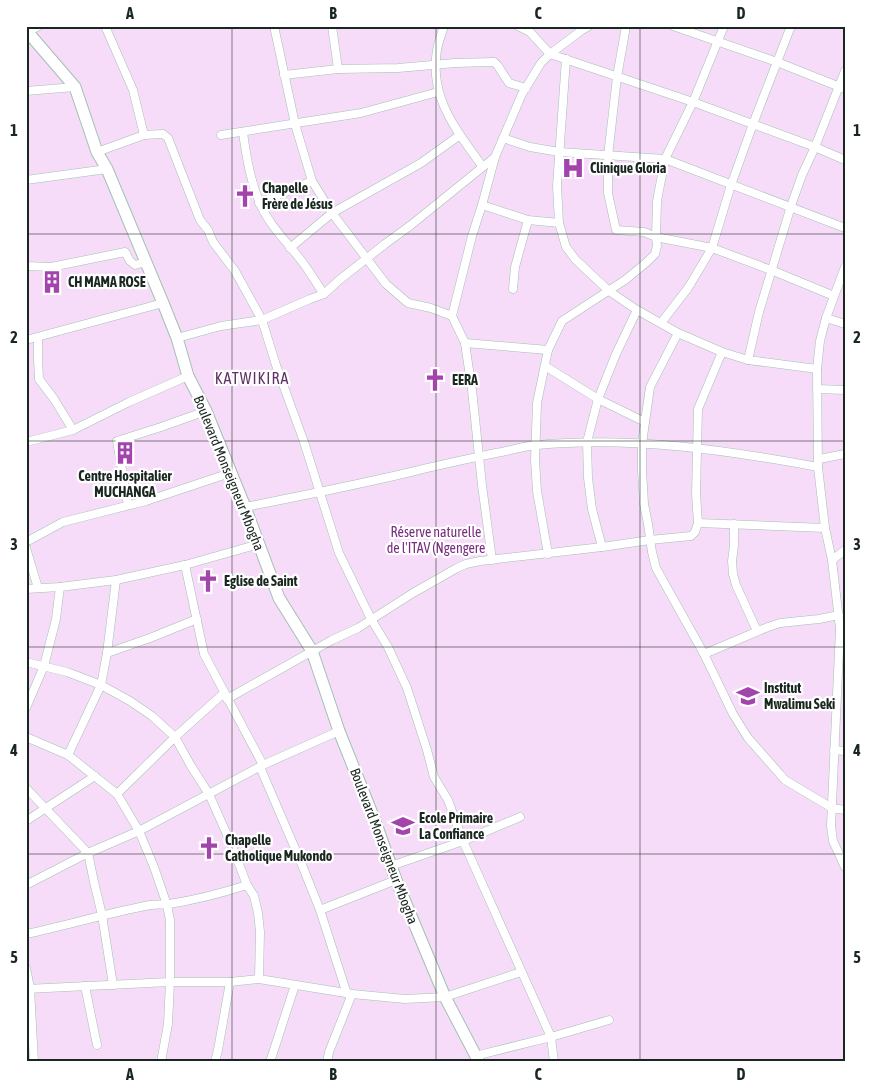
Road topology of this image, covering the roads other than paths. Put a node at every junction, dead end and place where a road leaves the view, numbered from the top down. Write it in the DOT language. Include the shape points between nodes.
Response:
graph roads {
  1 [pos="39,26"];
  2 [pos="105,26"];
  3 [pos="274,26"];
  4 [pos="332,26"];
  5 [pos="444,26"];
  6 [pos="518,26"];
  7 [pos="626,26"];
  8 [pos="673,26"];
  9 [pos="724,26"];
  10 [pos="792,26"];
  11 [pos="584,27"];
  12 [pos="28,34"];
  13 [pos="718,41"];
  14 [pos="550,54"];
  15 [pos="566,59"];
  16 [pos="777,62"];
  17 [pos="436,65"];
  18 [pos="338,69"];
  19 [pos="845,71"];
  20 [pos="284,75"];
  21 [pos="617,77"];
  22 [pos="75,87"];
  23 [pos="842,87"];
  24 [pos="526,88"];
  25 [pos="26,91"];
  26 [pos="438,92"];
  27 [pos="693,102"];
  28 [pos="295,124"];
  29 [pos="753,124"];
  30 [pos="243,132"];
  31 [pos="144,135"];
  32 [pos="221,135"];
  33 [pos="460,135"];
  34 [pos="503,138"];
  35 [pos="816,147"];
  36 [pos="97,152"];
  37 [pos="559,152"];
  38 [pos="608,156"];
  39 [pos="495,157"];
  40 [pos="666,160"];
  41 [pos="845,160"];
  42 [pos="482,166"];
  43 [pos="107,169"];
  44 [pos="26,180"];
  45 [pos="312,181"];
  46 [pos="731,185"];
  47 [pos="259,203"];
  48 [pos="482,205"];
  49 [pos="791,206"];
  50 [pos="332,213"];
  51 [pos="528,220"];
  52 [pos="559,223"];
  53 [pos="845,228"];
  54 [pos="656,237"];
  55 [pos="290,248"];
  56 [pos="712,248"];
  57 [pos="368,259"];
  58 [pos="146,262"];
  59 [pos="26,266"];
  60 [pos="845,267"];
  61 [pos="771,270"];
  62 [pos="513,289"];
  63 [pos="609,290"];
  64 [pos="324,294"];
  65 [pos="834,296"];
  66 [pos="163,303"];
  67 [pos="637,310"];
  68 [pos="452,316"];
  69 [pos="826,318"];
  70 [pos="262,320"];
  71 [pos="661,323"];
  72 [pos="845,324"];
  73 [pos="678,333"];
  74 [pos="38,338"];
  75 [pos="177,338"];
  76 [pos="26,340"];
  77 [pos="465,343"];
  78 [pos="548,350"];
  79 [pos="722,352"];
  80 [pos="748,360"];
  81 [pos="545,366"];
  82 [pos="817,369"];
  83 [pos="188,376"];
  84 [pos="817,389"];
  85 [pos="845,390"];
  86 [pos="598,400"];
  87 [pos="206,411"];
  88 [pos="644,422"];
  89 [pos="73,430"];
  90 [pos="26,442"];
  91 [pos="588,442"];
  92 [pos="642,444"];
  93 [pos="536,445"];
  94 [pos="697,448"];
  95 [pos="845,454"];
  96 [pos="480,457"];
  97 [pos="818,463"];
  98 [pos="230,473"];
  99 [pos="320,492"];
  100 [pos="128,505"];
  101 [pos="245,507"];
  102 [pos="698,522"];
  103 [pos="734,524"];
  104 [pos="825,528"];
  105 [pos="650,540"];
  106 [pos="26,542"];
  107 [pos="259,544"];
  108 [pos="602,547"];
  109 [pos="26,548"];
  110 [pos="845,550"];
  111 [pos="548,554"];
  112 [pos="492,560"];
  113 [pos="832,560"];
  114 [pos="185,565"];
  115 [pos="116,580"];
  116 [pos="60,587"];
  117 [pos="38,588"];
  118 [pos="26,589"];
  119 [pos="839,615"];
  120 [pos="197,619"];
  121 [pos="371,619"];
  122 [pos="842,628"];
  123 [pos="757,631"];
  124 [pos="312,651"];
  125 [pos="107,653"];
  126 [pos="704,654"];
  127 [pos="26,662"];
  128 [pos="44,666"];
  129 [pos="101,685"];
  130 [pos="226,696"];
  131 [pos="26,708"];
  132 [pos="339,731"];
  133 [pos="26,737"];
  134 [pos="175,737"];
  135 [pos="834,750"];
  136 [pos="845,752"];
  137 [pos="68,755"];
  138 [pos="261,766"];
  139 [pos="95,776"];
  140 [pos="26,788"];
  141 [pos="117,794"];
  142 [pos="209,794"];
  143 [pos="46,808"];
  144 [pos="832,808"];
  145 [pos="845,810"];
  146 [pos="520,817"];
  147 [pos="26,820"];
  148 [pos="139,832"];
  149 [pos="463,841"];
  150 [pos="88,853"];
  151 [pos="391,866"];
  152 [pos="845,867"];
  153 [pos="396,880"];
  154 [pos="26,885"];
  155 [pos="247,885"];
  156 [pos="167,905"];
  157 [pos="320,910"];
  158 [pos="102,915"];
  159 [pos="26,934"];
  160 [pos="26,968"];
  161 [pos="521,972"];
  162 [pos="259,979"];
  163 [pos="170,982"];
  164 [pos="230,982"];
  165 [pos="296,984"];
  166 [pos="113,985"];
  167 [pos="85,986"];
  168 [pos="28,988"];
  169 [pos="350,994"];
  170 [pos="445,997"];
  171 [pos="609,1020"];
  172 [pos="550,1037"];
  173 [pos="97,1045"];
  174 [pos="477,1059"];
  175 [pos="34,1062"];
  176 [pos="161,1062"];
  177 [pos="215,1062"];
  178 [pos="270,1062"];
  179 [pos="327,1062"];
  180 [pos="554,1062"];
  1 -- 12 [label="street"];
  2 -- 31 [label="street" via="132,90"];
  3 -- 20 [label="street"];
  4 -- 18 [label="street"];
  5 -- 17 [label="street"];
  6 -- 14 [label="street" via="530,32"];
  7 -- 21 [label="street"];
  8 -- 13 [label="street"];
  9 -- 13 [label="street"];
  10 -- 16 [label="street"];
  11 -- 14 [label="street"];
  12 -- 22 [label="street, Boulevard Monseigneur Mbogha"];
  13 -- 16 [label="street"];
  13 -- 27 [label="street"];
  14 -- 15 [label="street"];
  14 -- 24 [label="street"];
  15 -- 21 [label="street"];
  15 -- 37 [label="street"];
  16 -- 23 [label="street"];
  16 -- 29 [label="street"];
  17 -- 18 [label="street"];
  17 -- 24 [label="street" via="494,62 509,83"];
  17 -- 26 [label="street"];
  18 -- 20 [label="street"];
  19 -- 23 [label="street"];
  20 -- 28 [label="street"];
  21 -- 27 [label="street"];
  21 -- 38 [label="street"];
  22 -- 25 [label="street"];
  22 -- 36 [label="street, Boulevard Monseigneur Mbogha"];
  23 -- 35 [label="street"];
  24 -- 34 [label="street"];
  26 -- 28 [label="street" via="361,113"];
  26 -- 33 [label="street"];
  27 -- 29 [label="street"];
  27 -- 40 [label="street"];
  28 -- 30 [label="street"];
  28 -- 45 [label="street"];
  29 -- 35 [label="street"];
  29 -- 46 [label="street"];
  30 -- 32 [label="street"];
  30 -- 47 [label="street"];
  31 -- 36 [label="street"];
  31 -- 70 [label="street" via="163,134 168,138 200,220 212,242 235,271"];
  33 -- 42 [label="street"];
  33 -- 50 [label="street" via="421,163"];
  34 -- 37 [label="street"];
  34 -- 39 [label="street"];
  35 -- 41 [label="street"];
  35 -- 49 [label="street"];
  36 -- 43 [label="street, Boulevard Monseigneur Mbogha"];
  37 -- 38 [label="street"];
  37 -- 52 [label="street"];
  38 -- 40 [label="street"];
  38 -- 54 [label="street" via="608,193 616,230 644,232"];
  39 -- 42 [label="street"];
  39 -- 48 [label="street"];
  40 -- 46 [label="street"];
  40 -- 54 [label="street" via="657,201"];
  42 -- 57 [label="street"];
  43 -- 44 [label="street"];
  43 -- 58 [label="street, Boulevard Monseigneur Mbogha"];
  45 -- 47 [label="street"];
  45 -- 50 [label="street"];
  46 -- 49 [label="street"];
  46 -- 56 [label="street"];
  47 -- 55 [label="street"];
  48 -- 51 [label="street"];
  48 -- 68 [label="street"];
  49 -- 53 [label="street"];
  49 -- 61 [label="street"];
  50 -- 55 [label="street"];
  50 -- 57 [label="street"];
  51 -- 52 [label="street"];
  51 -- 62 [label="street" via="515,267"];
  52 -- 63 [label="street" via="566,247"];
  54 -- 56 [label="street"];
  54 -- 63 [label="street" via="655,254"];
  55 -- 64 [label="street"];
  56 -- 61 [label="street"];
  56 -- 71 [label="street" via="688,288"];
  57 -- 64 [label="street"];
  57 -- 68 [label="street" via="386,284 408,304"];
  58 -- 59 [label="street" via="135,265 126,252 51,267"];
  58 -- 66 [label="street, Boulevard Monseigneur Mbogha"];
  60 -- 65 [label="street"];
  61 -- 65 [label="street"];
  61 -- 80 [label="street"];
  63 -- 67 [label="street"];
  63 -- 78 [label="street" via="562,321"];
  64 -- 70 [label="street"];
  65 -- 69 [label="street"];
  66 -- 74 [label="street"];
  66 -- 75 [label="street, Boulevard Monseigneur Mbogha"];
  67 -- 71 [label="street"];
  67 -- 86 [label="street"];
  68 -- 77 [label="street"];
  69 -- 72 [label="street"];
  69 -- 82 [label="street"];
  70 -- 75 [label="street" via="221,326"];
  70 -- 99 [label="street"];
  71 -- 73 [label="street"];
  73 -- 79 [label="street"];
  73 -- 88 [label="street" via="650,387"];
  74 -- 76 [label="street"];
  74 -- 89 [label="street" via="38,379"];
  75 -- 83 [label="street, Boulevard Monseigneur Mbogha"];
  77 -- 78 [label="street"];
  77 -- 96 [label="street"];
  78 -- 81 [label="street"];
  79 -- 80 [label="street"];
  79 -- 94 [label="street" via="698,410"];
  80 -- 82 [label="street"];
  81 -- 86 [label="street"];
  81 -- 93 [label="street" via="537,404"];
  82 -- 84 [label="street"];
  83 -- 87 [label="street, Boulevard Monseigneur Mbogha"];
  83 -- 89 [label="street"];
  84 -- 85 [label="street"];
  84 -- 97 [label="street"];
  86 -- 88 [label="street"];
  86 -- 91 [label="street"];
  87 -- 98 [label="street, Boulevard Monseigneur Mbogha"];
  87 -- 100 [label="street" via="117,441"];
  88 -- 92 [label="street"];
  89 -- 90 [label="street"];
  91 -- 92 [label="street"];
  91 -- 93 [label="street"];
  91 -- 108 [label="street" via="592,509"];
  92 -- 94 [label="street"];
  92 -- 105 [label="street" via="644,504"];
  93 -- 96 [label="street"];
  93 -- 111 [label="street" via="537,492"];
  94 -- 97 [label="street"];
  94 -- 102 [label="street"];
  95 -- 97 [label="street"];
  96 -- 99 [label="street"];
  96 -- 112 [label="street"];
  97 -- 104 [label="street"];
  98 -- 100 [label="street"];
  98 -- 101 [label="street, Boulevard Monseigneur Mbogha"];
  99 -- 101 [label="street"];
  99 -- 121 [label="street" via="339,553"];
  100 -- 106 [label="street" via="63,522"];
  101 -- 107 [label="street, Boulevard Monseigneur Mbogha"];
  102 -- 103 [label="street"];
  102 -- 105 [label="street" via="691,536"];
  103 -- 104 [label="street"];
  103 -- 123 [label="street" via="733,574"];
  104 -- 113 [label="street"];
  105 -- 108 [label="street"];
  105 -- 126 [label="street" via="656,568"];
  107 -- 114 [label="street"];
  107 -- 124 [label="street, Boulevard Monseigneur Mbogha" via="279,598"];
  108 -- 111 [label="street"];
  109 -- 117 [label="street"];
  110 -- 113 [label="street"];
  111 -- 112 [label="street"];
  112 -- 121 [label="street" via="456,568"];
  113 -- 119 [label="street"];
  114 -- 115 [label="street"];
  114 -- 120 [label="street"];
  115 -- 116 [label="street"];
  115 -- 125 [label="street"];
  116 -- 117 [label="street"];
  116 -- 128 [label="street"];
  117 -- 118 [label="street"];
  119 -- 122 [label="street"];
  119 -- 123 [label="street" via="780,623"];
  120 -- 125 [label="street"];
  120 -- 130 [label="street" via="204,654"];
  121 -- 124 [label="street"];
  121 -- 149 [label="street" via="407,688 434,777 448,800"];
  122 -- 135 [label="street"];
  123 -- 126 [label="street"];
  124 -- 130 [label="street"];
  124 -- 132 [label="street, Boulevard Monseigneur Mbogha"];
  125 -- 129 [label="street"];
  126 -- 144 [label="street" via="748,738 785,780"];
  127 -- 128 [label="street"];
  128 -- 129 [label="street"];
  128 -- 131 [label="street"];
  129 -- 134 [label="street" via="152,716"];
  129 -- 137 [label="street"];
  130 -- 134 [label="street"];
  130 -- 138 [label="street"];
  132 -- 138 [label="street"];
  132 -- 151 [label="street, Boulevard Monseigneur Mbogha"];
  133 -- 137 [label="street"];
  134 -- 141 [label="street"];
  134 -- 142 [label="street"];
  135 -- 136 [label="street"];
  135 -- 144 [label="street"];
  137 -- 139 [label="street"];
  138 -- 142 [label="street"];
  138 -- 157 [label="street"];
  139 -- 141 [label="street"];
  139 -- 143 [label="street"];
  140 -- 143 [label="street"];
  141 -- 148 [label="street"];
  142 -- 148 [label="street"];
  142 -- 155 [label="street"];
  143 -- 147 [label="street"];
  143 -- 150 [label="street"];
  144 -- 145 [label="street"];
  144 -- 152 [label="street" via="830,826 833,841"];
  146 -- 149 [label="street"];
  148 -- 150 [label="street"];
  148 -- 156 [label="street"];
  149 -- 151 [label="street"];
  149 -- 161 [label="street"];
  150 -- 154 [label="street"];
  150 -- 158 [label="street"];
  151 -- 153 [label="street, Boulevard Monseigneur Mbogha"];
  153 -- 157 [label="street"];
  153 -- 170 [label="street, Boulevard Monseigneur Mbogha"];
  155 -- 156 [label="street"];
  155 -- 162 [label="street" via="258,913"];
  156 -- 158 [label="street" via="153,904"];
  156 -- 163 [label="street"];
  157 -- 169 [label="street"];
  158 -- 159 [label="street"];
  158 -- 166 [label="street"];
  160 -- 168 [label="street"];
  161 -- 170 [label="street"];
  161 -- 172 [label="street"];
  162 -- 164 [label="street"];
  162 -- 165 [label="street"];
  163 -- 164 [label="street"];
  163 -- 166 [label="street"];
  163 -- 176 [label="street" via="168,1024"];
  164 -- 177 [label="street"];
  165 -- 169 [label="street"];
  165 -- 178 [label="street"];
  166 -- 167 [label="street"];
  167 -- 168 [label="street"];
  167 -- 173 [label="street"];
  168 -- 175 [label="street"];
  169 -- 170 [label="street" via="405,999"];
  169 -- 179 [label="street"];
  170 -- 174 [label="street, Boulevard Monseigneur Mbogha"];
  171 -- 172 [label="street"];
  172 -- 174 [label="street"];
  172 -- 180 [label="street"];
}
